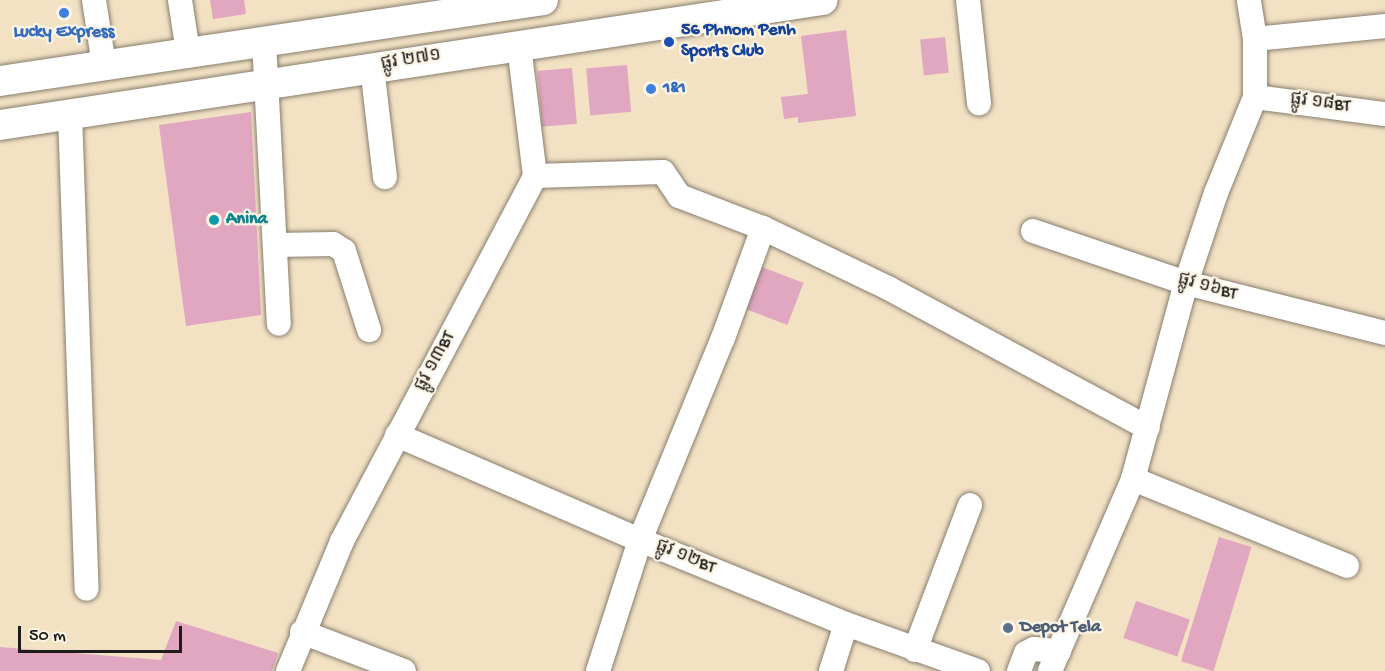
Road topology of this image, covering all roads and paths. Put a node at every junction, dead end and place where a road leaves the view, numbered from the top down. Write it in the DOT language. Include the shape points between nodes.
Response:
graph roads {
  1 [pos="94,0"];
  2 [pos="180,0"];
  3 [pos="824,0"];
  4 [pos="968,0"];
  5 [pos="1249,0"];
  6 [pos="533,1"];
  7 [pos="1385,26"];
  8 [pos="1255,39"];
  9 [pos="264,41"];
  10 [pos="519,45"];
  11 [pos="188,52"];
  12 [pos="104,65"];
  13 [pos="372,67"];
  14 [pos="0,81"];
  15 [pos="266,84"];
  16 [pos="1255,97"];
  17 [pos="979,103"];
  18 [pos="70,114"];
  19 [pos="1385,114"];
  20 [pos="0,125"];
  21 [pos="535,176"];
  22 [pos="385,177"];
  23 [pos="763,228"];
  24 [pos="1033,231"];
  25 [pos="276,245"];
  26 [pos="1186,284"];
  27 [pos="279,324"];
  28 [pos="369,330"];
  29 [pos="1385,333"];
  30 [pos="1148,428"];
  31 [pos="397,435"];
  32 [pos="1133,479"];
  33 [pos="970,505"];
  34 [pos="640,540"];
  35 [pos="1347,566"];
  36 [pos="87,590"];
  37 [pos="846,624"];
  38 [pos="302,633"];
  39 [pos="915,650"];
  40 [pos="1054,661"];
  41 [pos="288,671"];
  42 [pos="404,671"];
  43 [pos="598,671"];
  44 [pos="831,671"];
  45 [pos="978,671"];
  46 [pos="1019,671"];
  1 -- 12 [label="street"];
  2 -- 11 [label="street"];
  3 -- 10 [label="main road, ផ្លូវ ២៧១"];
  4 -- 17 [label="street"];
  5 -- 8 [label="street"];
  6 -- 9 [label="main road"];
  7 -- 8 [label="street"];
  8 -- 16 [label="street"];
  9 -- 11 [label="main road"];
  9 -- 15 [label="street"];
  10 -- 13 [label="main road, ផ្លូវ ២៧១"];
  10 -- 21 [label="street"];
  11 -- 12 [label="main road"];
  12 -- 14 [label="main road"];
  13 -- 15 [label="main road, ផ្លូវ ២៧១"];
  13 -- 22 [label="street"];
  15 -- 18 [label="main road, ផ្លូវ ២៧១"];
  15 -- 25 [label="street"];
  16 -- 19 [label="street, ផ្លូវ ១៨BT"];
  16 -- 26 [label="street" via="1216,193"];
  18 -- 20 [label="main road, ផ្លូវ ២៧១"];
  18 -- 36 [label="street"];
  21 -- 23 [label="street" via="657,170 668,177 679,196"];
  21 -- 31 [label="street, ផ្លូវ ១៣BT"];
  23 -- 30 [label="street" via="888,288"];
  23 -- 34 [label="street" via="723,338"];
  24 -- 26 [label="street, ផ្លូវ ១៦BT"];
  25 -- 27 [label="street"];
  25 -- 28 [label="street" via="333,244 344,251"];
  26 -- 29 [label="street, ផ្លូវ ១៦BT"];
  26 -- 30 [label="street"];
  30 -- 32 [label="street"];
  31 -- 34 [label="street, ផ្លូវ ១២BT"];
  31 -- 38 [label="street, ផ្លូវ ១៣BT" via="342,541"];
  32 -- 35 [label="street"];
  32 -- 40 [label="street"];
  33 -- 39 [label="street"];
  34 -- 37 [label="street, ផ្លូវ ១២BT"];
  34 -- 43 [label="street"];
  37 -- 39 [label="street, ផ្លូវ ១២BT"];
  37 -- 44 [label="street"];
  38 -- 41 [label="street, ផ្លូវ ១៣BT"];
  38 -- 42 [label="street"];
  39 -- 45 [label="street, ផ្លូវ ១២BT"];
  40 -- 46 [label="street" via="1034,649 1026,653"];
}
